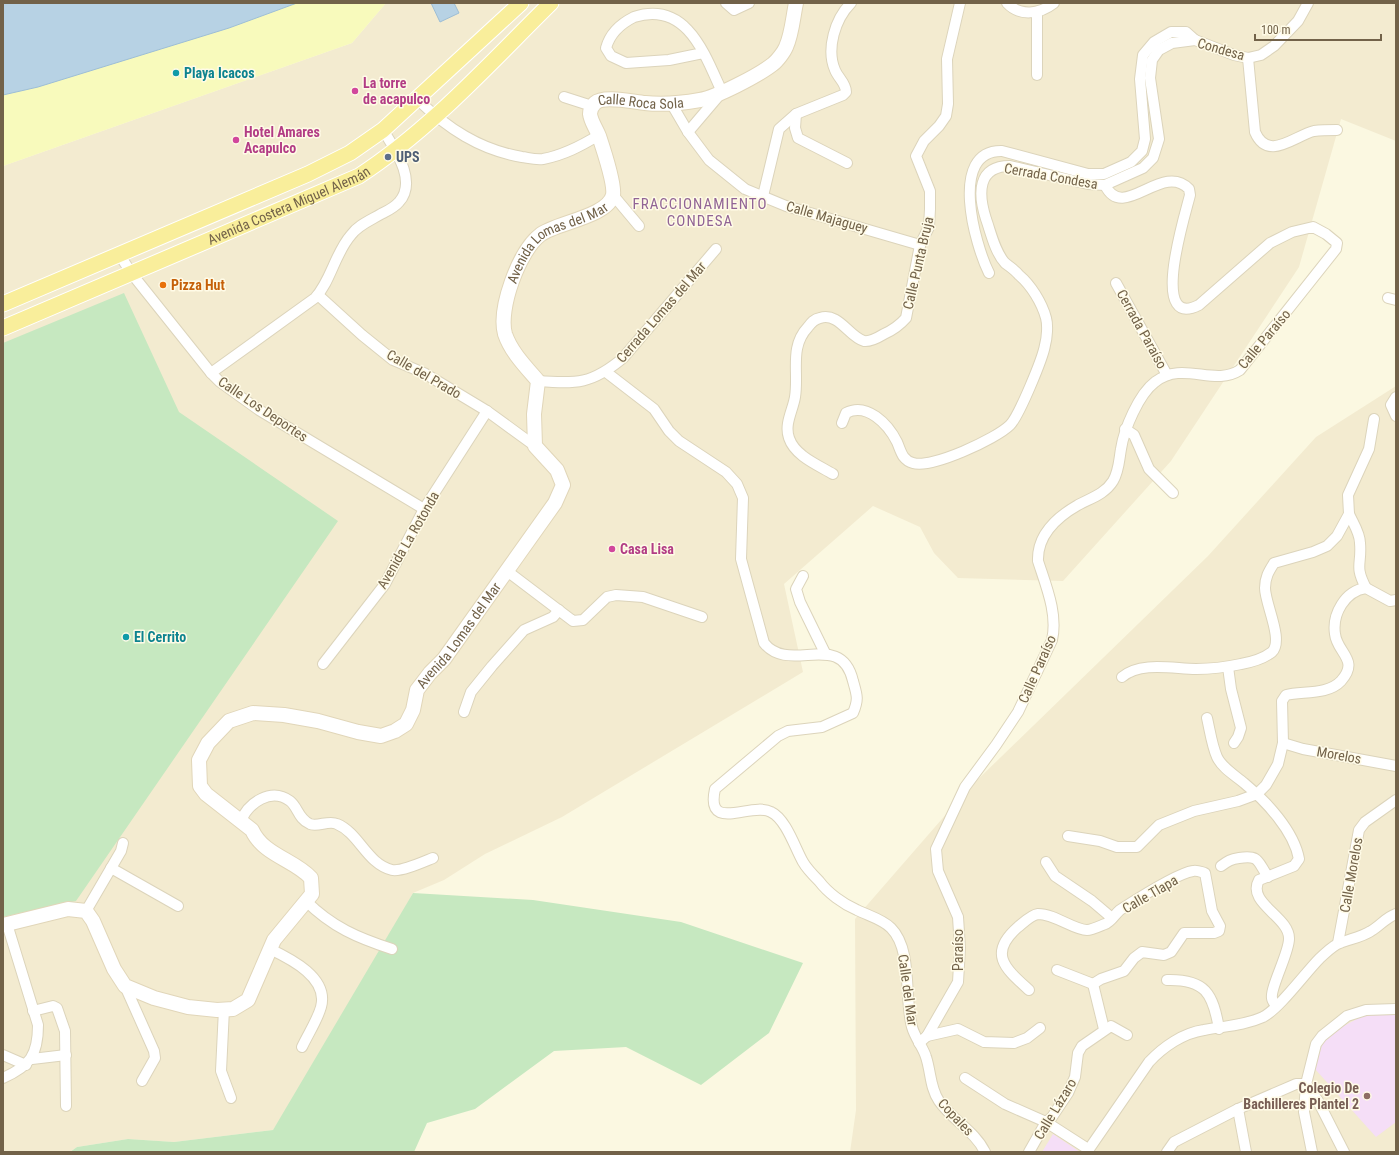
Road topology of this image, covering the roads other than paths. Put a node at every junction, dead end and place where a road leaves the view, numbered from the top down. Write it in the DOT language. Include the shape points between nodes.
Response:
graph roads {
  1 [pos="521,3"];
  2 [pos="551,3"];
  3 [pos="726,3"];
  4 [pos="749,3"];
  5 [pos="796,3"];
  6 [pos="851,3"];
  7 [pos="960,3"];
  8 [pos="1008,3"];
  9 [pos="1054,3"];
  10 [pos="1308,3"];
  11 [pos="1037,12"];
  12 [pos="1195,40"];
  13 [pos="703,53"];
  14 [pos="1248,58"];
  15 [pos="1037,75"];
  16 [pos="722,92"];
  17 [pos="564,97"];
  18 [pos="417,99"];
  19 [pos="671,103"];
  20 [pos="592,106"];
  21 [pos="435,116"];
  22 [pos="793,116"];
  23 [pos="383,130"];
  24 [pos="1337,130"];
  25 [pos="688,132"];
  26 [pos="599,135"];
  27 [pos="396,151"];
  28 [pos="847,163"];
  29 [pos="1105,185"];
  30 [pos="613,195"];
  31 [pos="763,196"];
  32 [pos="640,226"];
  33 [pos="920,245"];
  34 [pos="716,250"];
  35 [pos="119,254"];
  36 [pos="989,273"];
  37 [pos="132,274"];
  38 [pos="1116,283"];
  39 [pos="318,295"];
  40 [pos="3,304"];
  41 [pos="3,328"];
  42 [pos="606,372"];
  43 [pos="211,373"];
  44 [pos="1167,375"];
  45 [pos="538,381"];
  46 [pos="1396,397"];
  47 [pos="487,411"];
  48 [pos="1396,416"];
  49 [pos="1374,419"];
  50 [pos="842,423"];
  51 [pos="1126,429"];
  52 [pos="535,446"];
  53 [pos="833,474"];
  54 [pos="1173,493"];
  55 [pos="424,509"];
  56 [pos="1349,514"];
  57 [pos="507,571"];
  58 [pos="803,576"];
  59 [pos="1366,588"];
  60 [pos="1396,600"];
  61 [pos="559,610"];
  62 [pos="702,617"];
  63 [pos="825,653"];
  64 [pos="324,664"];
  65 [pos="1228,667"];
  66 [pos="1122,678"];
  67 [pos="464,712"];
  68 [pos="1207,718"];
  69 [pos="1283,743"];
  70 [pos="1234,744"];
  71 [pos="1396,766"];
  72 [pos="1257,794"];
  73 [pos="1396,800"];
  74 [pos="241,821"];
  75 [pos="1068,836"];
  76 [pos="123,843"];
  77 [pos="433,858"];
  78 [pos="1046,862"];
  79 [pos="1221,866"];
  80 [pos="111,868"];
  81 [pos="938,872"];
  82 [pos="1268,877"];
  83 [pos="306,901"];
  84 [pos="178,906"];
  85 [pos="86,910"];
  86 [pos="1396,914"];
  87 [pos="1112,918"];
  88 [pos="5,924"];
  89 [pos="1338,943"];
  90 [pos="270,949"];
  91 [pos="392,949"];
  92 [pos="1057,970"];
  93 [pos="1167,980"];
  94 [pos="1093,984"];
  95 [pos="125,986"];
  96 [pos="1029,990"];
  97 [pos="1276,1006"];
  98 [pos="224,1009"];
  99 [pos="1396,1009"];
  100 [pos="33,1011"];
  101 [pos="1040,1028"];
  102 [pos="1106,1028"];
  103 [pos="1219,1029"];
  104 [pos="1127,1034"];
  105 [pos="927,1036"];
  106 [pos="919,1043"];
  107 [pos="302,1047"];
  108 [pos="3,1055"];
  109 [pos="66,1055"];
  110 [pos="926,1057"];
  111 [pos="29,1062"];
  112 [pos="3,1078"];
  113 [pos="965,1078"];
  114 [pos="142,1081"];
  115 [pos="1306,1084"];
  116 [pos="231,1098"];
  117 [pos="66,1106"];
  118 [pos="1238,1109"];
  119 [pos="1046,1122"];
  120 [pos="1088,1151"];
  121 [pos="985,1152"];
  122 [pos="1029,1152"];
  123 [pos="1167,1152"];
  124 [pos="1246,1152"];
  125 [pos="1312,1152"];
  126 [pos="1344,1152"];
  1 -- 18 [label="main road, Avenida Costera Miguel Alemán"];
  2 -- 21 [label="main road, Avenida Costera Miguel Alemán"];
  3 -- 4 [label="street" via="734,10"];
  5 -- 16 [label="main road, Calle Roca Sola" via="786,48 774,64"];
  6 -- 22 [label="street" via="840,19 832,40 835,70 846,87 846,92"];
  7 -- 33 [label="street, Calle Punta Bruja" via="947,59 946,116 924,141 916,156 930,191 929,227"];
  8 -- 11 [label="street" via="1025,13"];
  9 -- 11 [label="street"];
  10 -- 14 [label="street, Condesa" via="1298,21 1274,46 1261,55"];
  11 -- 15 [label="street"];
  12 -- 14 [label="street, Condesa"];
  12 -- 29 [label="street, Condesa" via="1172,43 1159,50 1152,60 1150,78 1159,139 1153,158 1143,168"];
  12 -- 36 [label="street, Cerrada Condesa" via="1186,32 1171,32 1154,42 1143,55 1140,79 1145,139 1142,151 1131,162 1104,174 1088,174 1002,151 993,151 977,160 972,171 970,195 981,257"];
  13 -- 13 [label="street" via="699,42 685,22 677,15 662,10 645,12 623,23 609,37 606,48 611,56 626,63 669,60"];
  13 -- 16 [label="street"];
  14 -- 24 [label="street" via="1255,132 1258,140 1276,147 1314,132"];
  16 -- 19 [label="main road, Calle Roca Sola" via="700,100"];
  16 -- 25 [label="street"];
  17 -- 20 [label="street"];
  18 -- 21 [label="street"];
  18 -- 23 [label="main road, Avenida Costera Miguel Alemán"];
  19 -- 20 [label="main road, Calle Roca Sola" via="602,99"];
  19 -- 25 [label="street, Calle Majaguey"];
  20 -- 26 [label="main road, Calle Roca Sola" via="592,121"];
  21 -- 26 [label="street" via="459,134 480,145 508,154 538,159 573,151"];
  21 -- 27 [label="main road, Avenida Costera Miguel Alemán"];
  22 -- 28 [label="street" via="798,138"];
  22 -- 31 [label="street" via="779,129"];
  23 -- 27 [label="street"];
  23 -- 35 [label="main road, Avenida Costera Miguel Alemán" via="350,153 308,174"];
  25 -- 31 [label="street, Calle Majaguey" via="709,160 745,189"];
  26 -- 30 [label="main road, Avenida Lomas del Mar" via="608,164"];
  27 -- 37 [label="main road, Avenida Costera Miguel Alemán" via="359,176"];
  27 -- 39 [label="street" via="405,176 402,198 395,206 352,233"];
  29 -- 44 [label="street, Calle Paraíso" via="1109,194 1118,198 1126,198 1158,183 1178,182 1185,184 1189,189 1190,195 1172,275 1175,302 1182,308 1190,309 1198,305 1270,243 1292,232 1313,227 1337,243 1328,261 1240,370 1232,375 1220,377 1180,372"];
  29 -- 50 [label="street, Cerrada Condesa" via="1088,184 1010,166 993,169 982,184 983,209 998,251 1039,300 1047,319 1045,346 1022,405 1010,425 989,439 950,457 914,463 905,459 893,436 870,412 853,409 846,413"];
  30 -- 32 [label="street"];
  30 -- 45 [label="main road, Avenida Lomas del Mar" via="595,212 540,234 523,254 513,276 504,311 505,334 517,358"];
  31 -- 33 [label="street, Calle Majaguey" via="786,206"];
  33 -- 53 [label="street, Calle Punta Bruja" via="906,318 899,326 882,336 864,341 828,317 813,321 798,340 795,352 795,395 787,425 789,438 799,453"];
  34 -- 42 [label="street, Cerrada Lomas del Mar" via="623,358"];
  35 -- 37 [label="street, Calle Los Deportes"];
  35 -- 40 [label="main road, Avenida Costera Miguel Alemán"];
  37 -- 41 [label="main road, Avenida Costera Miguel Alemán"];
  37 -- 43 [label="street, Calle Los Deportes"];
  38 -- 44 [label="street, Cerrada Paraíso"];
  39 -- 43 [label="street"];
  39 -- 47 [label="street, Calle del Prado" via="393,360 424,372"];
  42 -- 45 [label="street" via="562,383"];
  42 -- 63 [label="street" via="654,409 679,441 726,472 737,484 743,498 741,559 764,643 769,649 791,656"];
  43 -- 55 [label="street, Calle Los Deportes" via="259,410"];
  44 -- 51 [label="street, Calle Paraíso" via="1145,391"];
  45 -- 52 [label="main road" via="534,414"];
  46 -- 48 [label="street" via="1392,405"];
  47 -- 52 [label="street, Calle del Prado"];
  47 -- 55 [label="street, Avenida La Rotonda"];
  49 -- 56 [label="street" via="1369,449 1348,495"];
  51 -- 54 [label="street" via="1134,435 1150,469"];
  51 -- 81 [label="street, Calle Paraíso" via="1113,481 1100,494 1056,520 1043,536 1038,561 1053,619 1052,640 1018,712 965,787 936,849"];
  52 -- 57 [label="main road, Avenida Lomas del Mar" via="557,470 563,485 556,503"];
  55 -- 64 [label="street, Avenida La Rotonda" via="385,584"];
  56 -- 59 [label="street" via="1360,542 1358,570"];
  56 -- 65 [label="street" via="1337,536 1327,546 1274,563 1267,573 1265,588 1277,639 1273,650 1265,657"];
  57 -- 61 [label="street"];
  57 -- 74 [label="main road, Avenida Lomas del Mar" via="444,658 417,690 413,710 406,724 395,731 381,736 318,720 253,713 229,721 208,743 199,760 200,786 206,794"];
  58 -- 63 [label="street" via="796,589"];
  59 -- 60 [label="street" via="1390,601"];
  59 -- 69 [label="street" via="1352,593 1336,613 1335,635 1348,659 1349,669 1340,682 1324,691 1286,695 1282,701"];
  61 -- 62 [label="street" via="573,620 583,620 607,597 616,595 643,597"];
  61 -- 67 [label="street" via="553,617 524,630 471,692"];
  63 -- 106 [label="street, Calle del Mar" via="842,661 852,676 858,701 853,713 822,727 788,732 770,741 715,789 713,800 715,808 722,813 763,809 772,812 780,819 804,864 820,883 846,905 879,919 892,928 900,940 904,955 912,1028"];
  65 -- 66 [label="street" via="1149,668 1127,674"];
  65 -- 70 [label="street" via="1230,689 1241,728"];
  68 -- 72 [label="street" via="1217,757"];
  69 -- 71 [label="street, Morelos"];
  69 -- 72 [label="street" via="1278,764 1266,785"];
  72 -- 75 [label="street" via="1194,811 1159,825 1137,847 1117,847 1100,841"];
  72 -- 82 [label="street" via="1280,820 1298,852 1299,860 1294,866"];
  73 -- 89 [label="street, Calle Morelos" via="1365,822 1359,830"];
  74 -- 77 [label="street" via="244,812 256,801 276,795 290,802 298,816 310,824 335,823 341,826 383,867 394,870"];
  74 -- 83 [label="main road, Avenida Lomas del Mar" via="272,852 307,873 311,878 312,894"];
  76 -- 80 [label="street"];
  78 -- 87 [label="street, Calle Tlapa" via="1055,876"];
  79 -- 82 [label="street" via="1232,858 1252,856"];
  80 -- 84 [label="street"];
  80 -- 85 [label="street"];
  81 -- 105 [label="street, Paraíso" via="958,917 958,982"];
  82 -- 97 [label="street" via="1259,880 1258,896 1284,926 1290,938 1272,993"];
  83 -- 90 [label="main road, Avenida Lomas del Mar" via="274,940"];
  83 -- 91 [label="street" via="323,918 364,940"];
  85 -- 88 [label="main road" via="68,909"];
  85 -- 95 [label="main road" via="94,922 114,969"];
  86 -- 89 [label="street" via="1383,920 1371,931"];
  87 -- 94 [label="street, Calle Tlapa" via="1119,911 1163,885 1193,871 1205,873 1212,911 1220,926 1219,931 1214,933 1184,933 1171,952 1164,955 1142,952 1124,970"];
  87 -- 96 [label="street" via="1107,923 1088,930 1064,920 1038,914 1009,934 1002,951 1002,961"];
  88 -- 100 [label="street"];
  89 -- 97 [label="street" via="1321,957"];
  90 -- 98 [label="main road, Avenida Lomas del Mar" via="248,1000 233,1009"];
  90 -- 107 [label="street" via="296,962 320,989 321,1007"];
  92 -- 94 [label="street"];
  93 -- 103 [label="street" via="1185,980 1200,986 1210,996 1216,1008"];
  94 -- 102 [label="street"];
  95 -- 98 [label="main road, Avenida Lomas del Mar" via="154,998 188,1007"];
  95 -- 114 [label="street" via="154,1051 155,1058"];
  97 -- 103 [label="street" via="1265,1016"];
  98 -- 116 [label="street" via="221,1071"];
  99 -- 115 [label="street" via="1366,1010 1347,1016 1322,1036 1316,1044"];
  100 -- 109 [label="street" via="50,1006 56,1008 65,1031"];
  100 -- 111 [label="street" via="38,1025 38,1042"];
  101 -- 105 [label="street" via="1027,1038 1014,1043 984,1042 958,1030"];
  102 -- 104 [label="street" via="1116,1027"];
  102 -- 119 [label="street, Calle Lázaro" via="1082,1046 1078,1053 1075,1077 1068,1093 1052,1118"];
  103 -- 120 [label="street" via="1203,1030 1188,1035 1158,1053 1149,1062"];
  105 -- 106 [label="street, Paraíso"];
  106 -- 110 [label="street, Calle del Mar"];
  108 -- 111 [label="street"];
  109 -- 111 [label="street"];
  109 -- 117 [label="street"];
  110 -- 121 [label="street, Copales" via="938,1100 981,1144"];
  111 -- 112 [label="street"];
  113 -- 119 [label="street" via="1005,1104"];
  115 -- 118 [label="street" via="1296,1084"];
  115 -- 125 [label="street" via="1304,1112"];
  115 -- 126 [label="street" via="1318,1101"];
  118 -- 123 [label="street" via="1174,1142"];
  118 -- 124 [label="street"];
  119 -- 120 [label="street"];
  119 -- 122 [label="street, Calle Lázaro"];
}
